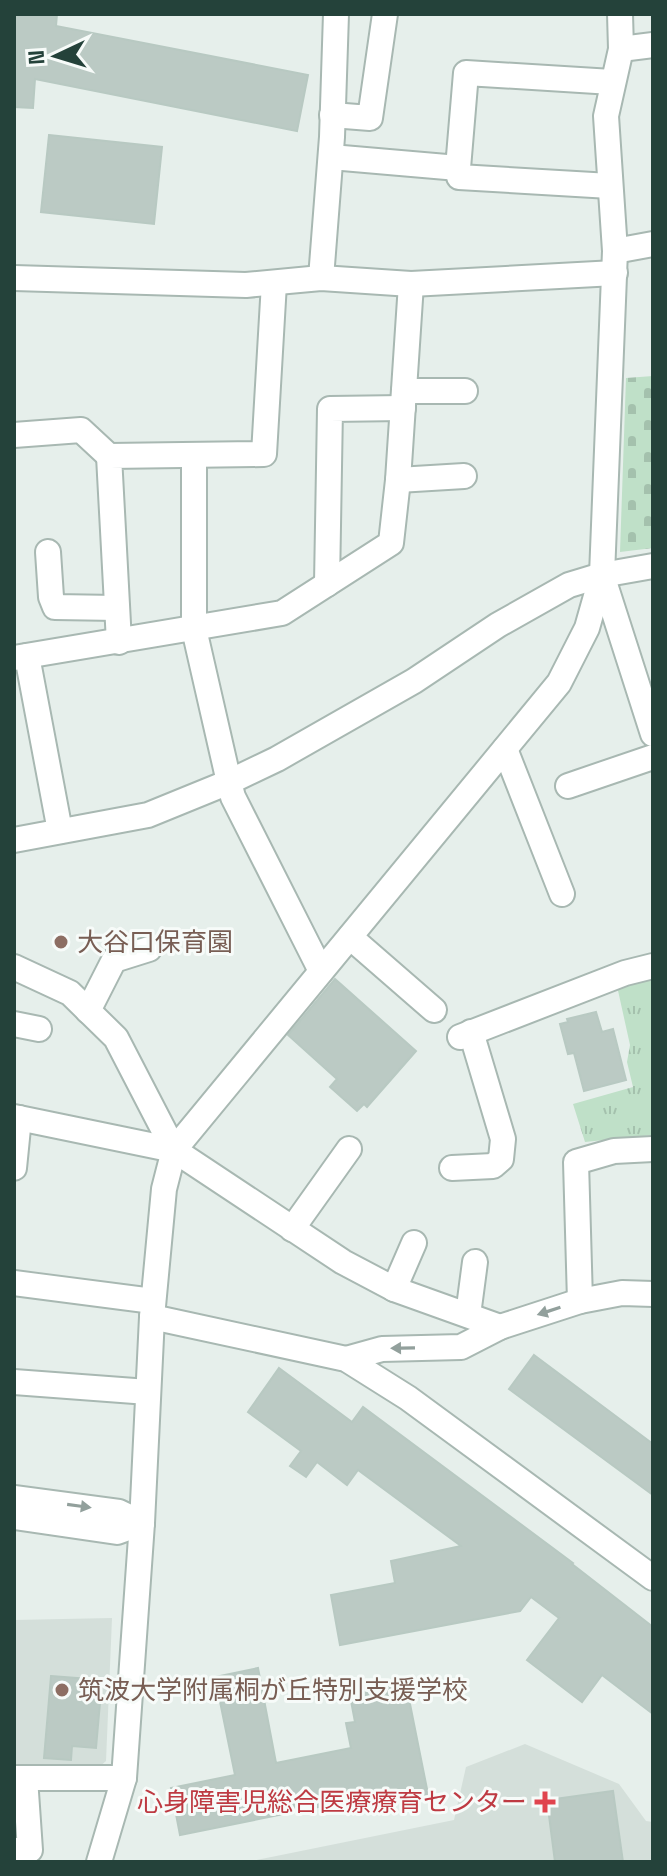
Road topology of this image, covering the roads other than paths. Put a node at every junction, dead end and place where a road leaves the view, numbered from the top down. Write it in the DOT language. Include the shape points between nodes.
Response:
graph roads {
  1 [pos="336,14"];
  2 [pos="385,14"];
  3 [pos="620,14"];
  4 [pos="653,45"];
  5 [pos="621,49"];
  6 [pos="612,82"];
  7 [pos="332,115"];
  8 [pos="331,157"];
  9 [pos="458,168"];
  10 [pos="610,186"];
  11 [pos="653,244"];
  12 [pos="615,262"];
  13 [pos="14,278"];
  14 [pos="321,278"];
  15 [pos="274,283"];
  16 [pos="411,284"];
  17 [pos="465,391"];
  18 [pos="404,400"];
  19 [pos="14,435"];
  20 [pos="194,455"];
  21 [pos="109,456"];
  22 [pos="464,476"];
  23 [pos="398,480"];
  24 [pos="48,552"];
  25 [pos="653,566"];
  26 [pos="602,575"];
  27 [pos="327,584"];
  28 [pos="117,608"];
  29 [pos="194,629"];
  30 [pos="119,642"];
  31 [pos="21,657"];
  32 [pos="648,702"];
  33 [pos="653,734"];
  34 [pos="505,749"];
  35 [pos="653,757"];
  36 [pos="229,782"];
  37 [pos="568,786"];
  38 [pos="60,831"];
  39 [pos="14,840"];
  40 [pos="562,894"];
  41 [pos="350,937"];
  42 [pos="149,949"];
  43 [pos="653,966"];
  44 [pos="14,967"];
  45 [pos="321,971"];
  46 [pos="434,1010"];
  47 [pos="88,1011"];
  48 [pos="14,1024"];
  49 [pos="39,1029"];
  50 [pos="16,1117"];
  51 [pos="349,1149"];
  52 [pos="653,1149"];
  53 [pos="174,1150"];
  54 [pos="14,1168"];
  55 [pos="452,1168"];
  56 [pos="292,1229"];
  57 [pos="414,1243"];
  58 [pos="475,1262"];
  59 [pos="14,1283"];
  60 [pos="394,1289"];
  61 [pos="653,1294"];
  62 [pos="580,1301"];
  63 [pos="153,1309"];
  64 [pos="468,1315"];
  65 [pos="500,1327"];
  66 [pos="346,1359"];
  67 [pos="14,1382"];
  68 [pos="148,1392"];
  69 [pos="14,1498"];
  70 [pos="14,1517"];
  71 [pos="142,1523"];
  72 [pos="653,1578"];
  73 [pos="20,1778"];
  74 [pos="124,1778"];
  75 [pos="14,1850"];
  76 [pos="99,1862"];
  1 -- 7 [label="street"];
  2 -- 7 [label="street" via="370,118"];
  3 -- 5 [label="street"];
  4 -- 5 [label="street"];
  5 -- 6 [label="street"];
  6 -- 9 [label="street" via="466,73"];
  6 -- 10 [label="street" via="606,116"];
  7 -- 8 [label="street"];
  8 -- 9 [label="street"];
  8 -- 14 [label="street"];
  9 -- 10 [label="street" via="459,177"];
  10 -- 12 [label="street"];
  11 -- 12 [label="street"];
  12 -- 16 [label="street"];
  12 -- 26 [label="street"];
  13 -- 15 [label="street"];
  14 -- 15 [label="street"];
  14 -- 16 [label="street"];
  15 -- 20 [label="street" via="264,454"];
  16 -- 18 [label="street"];
  17 -- 18 [label="street"];
  18 -- 23 [label="street"];
  18 -- 27 [label="street" via="330,409"];
  19 -- 21 [label="street" via="81,430"];
  20 -- 21 [label="street"];
  20 -- 29 [label="street"];
  21 -- 28 [label="street"];
  22 -- 23 [label="street"];
  23 -- 27 [label="street" via="391,543"];
  24 -- 28 [label="street" via="55,607"];
  25 -- 26 [label="street"];
  26 -- 32 [label="street"];
  26 -- 34 [label="street" via="587,628 559,683"];
  26 -- 36 [label="street" via="569,585 414,681"];
  27 -- 29 [label="street" via="282,613"];
  28 -- 30 [label="street"];
  29 -- 30 [label="street"];
  29 -- 36 [label="street"];
  30 -- 31 [label="street"];
  31 -- 38 [label="street"];
  32 -- 33 [label="street"];
  34 -- 40 [label="street"];
  34 -- 41 [label="street"];
  35 -- 37 [label="street"];
  36 -- 38 [label="street" via="148,815"];
  36 -- 45 [label="street"];
  38 -- 39 [label="street"];
  41 -- 45 [label="street"];
  41 -- 46 [label="street"];
  42 -- 47 [label="street" via="114,960"];
  43 -- 55 [label="street" via="465,1034 479,1096 503,1139 501,1159 493,1166"];
  44 -- 47 [label="street" via="49,988 70,993"];
  45 -- 53 [label="street"];
  47 -- 53 [label="street" via="116,1038"];
  48 -- 49 [label="street"];
  50 -- 53 [label="street"];
  50 -- 54 [label="street"];
  51 -- 56 [label="street"];
  52 -- 62 [label="street" via="614,1151 576,1162"];
  53 -- 56 [label="street"];
  53 -- 63 [label="street" via="164,1189"];
  56 -- 60 [label="street"];
  57 -- 60 [label="street"];
  58 -- 64 [label="street"];
  59 -- 63 [label="street"];
  60 -- 64 [label="street"];
  61 -- 62 [label="street"];
  62 -- 65 [label="street, one-way"];
  63 -- 66 [label="street"];
  63 -- 68 [label="street"];
  64 -- 65 [label="street"];
  65 -- 66 [label="street, one-way" via="461,1347 382,1349"];
  66 -- 72 [label="street" via="408,1398"];
  67 -- 68 [label="street"];
  68 -- 71 [label="street"];
  69 -- 71 [label="street, one-way" via="119,1512"];
  70 -- 71 [label="street" via="117,1532"];
  71 -- 74 [label="street"];
  73 -- 74 [label="street"];
  73 -- 75 [label="street" via="30,1850"];
  74 -- 76 [label="street"];
}
